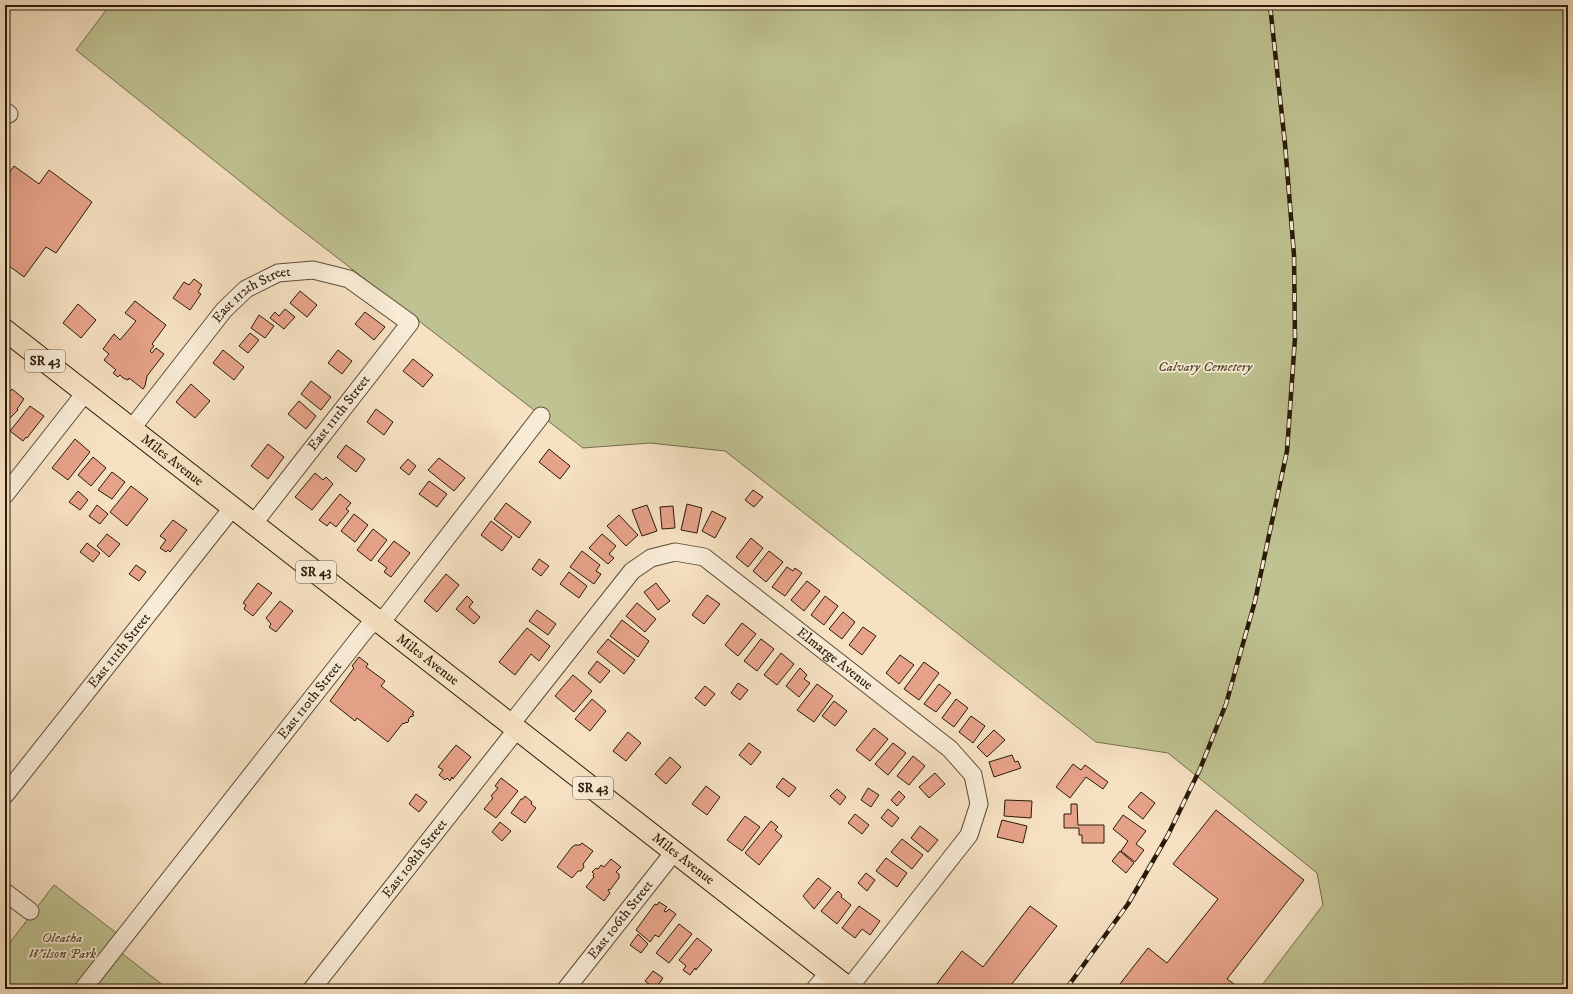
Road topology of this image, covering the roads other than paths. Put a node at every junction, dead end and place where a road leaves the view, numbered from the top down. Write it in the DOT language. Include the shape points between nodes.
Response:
graph roads {
  1 [pos="410,323"];
  2 [pos="5,330"];
  3 [pos="85,393"];
  4 [pos="541,416"];
  5 [pos="132,428"];
  6 [pos="5,495"];
  7 [pos="233,507"];
  8 [pos="254,523"];
  9 [pos="378,620"];
  10 [pos="514,727"];
  11 [pos="5,795"];
  12 [pos="674,852"];
  13 [pos="5,892"];
  14 [pos="30,911"];
  15 [pos="829,972"];
  16 [pos="83,989"];
  17 [pos="312,989"];
  18 [pos="566,989"];
  19 [pos="815,989"];
  20 [pos="850,989"];
  1 -- 5 [label="street, East 112th Street" via="349,279 313,270 278,272 246,289 224,310"];
  1 -- 8 [label="street, East 111th Street"];
  2 -- 3 [label="main road, Miles Avenue / SR 43"];
  3 -- 5 [label="main road, Miles Avenue / SR 43"];
  3 -- 6 [label="street"];
  4 -- 9 [label="street, East 110th Street" via="387,615"];
  5 -- 7 [label="main road, Miles Avenue / SR 43"];
  7 -- 8 [label="main road, Miles Avenue / SR 43"];
  7 -- 11 [label="street, East 111th Street"];
  8 -- 9 [label="main road, Miles Avenue / SR 43"];
  9 -- 10 [label="main road, Miles Avenue / SR 43"];
  9 -- 16 [label="street, East 110th Street" via="363,633"];
  10 -- 12 [label="main road, Miles Avenue / SR 43"];
  10 -- 17 [label="street, East 108th Street"];
  10 -- 20 [label="street, Elmarge Avenue" via="632,571 651,558 675,552 704,557 901,710 950,749 973,776 979,804 969,835"];
  12 -- 15 [label="main road, Miles Avenue / SR 43"];
  12 -- 18 [label="street, East 106th Street"];
  13 -- 14 [label="street"];
  15 -- 19 [label="street"];
  15 -- 20 [label="main road, Miles Avenue / SR 43"];
}
